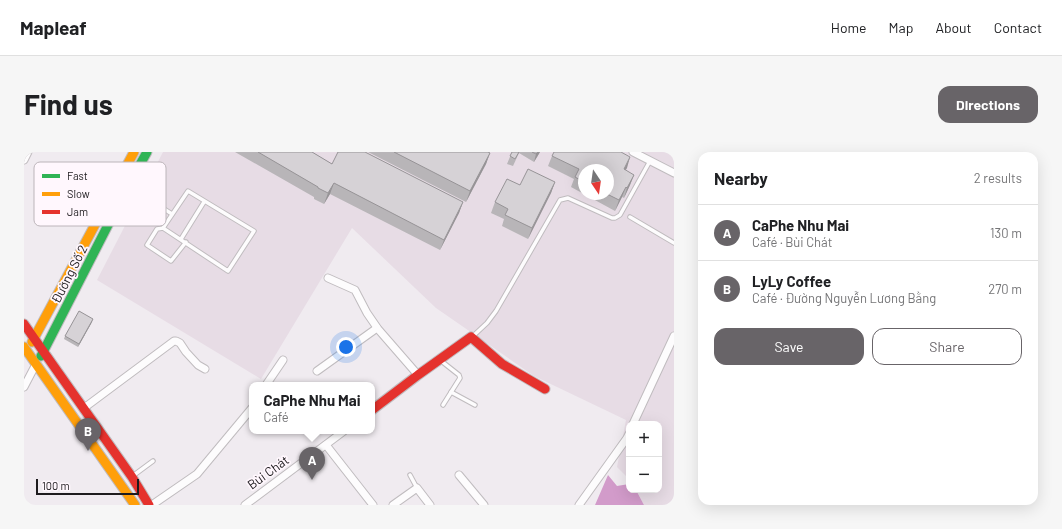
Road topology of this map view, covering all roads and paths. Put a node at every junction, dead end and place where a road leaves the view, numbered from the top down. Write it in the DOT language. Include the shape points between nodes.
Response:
graph roads {
  1 [pos="28,152"];
  2 [pos="134,152"];
  3 [pos="147,152"];
  4 [pos="636,153"];
  5 [pos="24,160"];
  6 [pos="650,161"];
  7 [pos="129,162"];
  8 [pos="141,162"];
  9 [pos="673,171"];
  10 [pos="204,202"];
  11 [pos="166,210"];
  12 [pos="172,214"];
  13 [pos="630,217"];
  14 [pos="166,223"];
  15 [pos="94,226"];
  16 [pos="108,226"];
  17 [pos="163,228"];
  18 [pos="181,239"];
  19 [pos="186,242"];
  20 [pos="674,243"];
  21 [pos="328,278"];
  22 [pos="24,324"];
  23 [pos="377,328"];
  24 [pos="674,336"];
  25 [pos="471,338"];
  26 [pos="34,339"];
  27 [pos="25,351"];
  28 [pos="43,352"];
  29 [pos="283,360"];
  30 [pos="439,360"];
  31 [pos="36,364"];
  32 [pos="205,369"];
  33 [pos="317,371"];
  34 [pos="418,375"];
  35 [pos="268,382"];
  36 [pos="24,387"];
  37 [pos="545,389"];
  38 [pos="451,392"];
  39 [pos="443,404"];
  40 [pos="475,406"];
  41 [pos="84,408"];
  42 [pos="375,408"];
  43 [pos="249,412"];
  44 [pos="634,421"];
  45 [pos="340,434"];
  46 [pos="626,439"];
  47 [pos="326,445"];
  48 [pos="153,462"];
  49 [pos="410,475"];
  50 [pos="459,475"];
  51 [pos="132,477"];
  52 [pos="417,488"];
  53 [pos="480,504"];
  54 [pos="135,505"];
  55 [pos="149,505"];
  56 [pos="152,505"];
  57 [pos="245,505"];
  58 [pos="373,505"];
  59 [pos="393,505"];
  60 [pos="430,505"];
  61 [pos="579,505"];
  1 -- 5 [label="street"];
  2 -- 7 [label="main road, Đường Số 2"];
  3 -- 8 [label="main road, Đường Số 2"];
  4 -- 6 [label="street"];
  6 -- 9 [label="street"];
  6 -- 25 [label="lane" via="618,217 612,218 568,198 560,200 496,311 487,324"];
  10 -- 12 [label="lane" via="188,191"];
  10 -- 18 [label="lane"];
  10 -- 19 [label="lane" via="254,231 228,272"];
  11 -- 12 [label="lane"];
  12 -- 14 [label="lane"];
  13 -- 20 [label="lane"];
  15 -- 26 [label="main road, Đường Số 2"];
  16 -- 28 [label="main road, Đường Số 2"];
  17 -- 18 [label="lane"];
  17 -- 19 [label="lane" via="157,229 147,245 171,261"];
  18 -- 19 [label="lane"];
  21 -- 23 [label="street" via="355,290"];
  22 -- 26 [label="main road"];
  23 -- 33 [label="street"];
  23 -- 34 [label="street"];
  24 -- 44 [label="street"];
  25 -- 30 [label="main road"];
  25 -- 37 [label="main road" via="502,364"];
  26 -- 27 [label="main road, Đường Số 2"];
  26 -- 28 [label="main road"];
  27 -- 31 [label="main road"];
  28 -- 31 [label="main road, Đường Số 2"];
  28 -- 41 [label="main road"];
  29 -- 35 [label="street"];
  30 -- 34 [label="main road"];
  30 -- 38 [label="lane" via="460,376"];
  31 -- 36 [label="street"];
  31 -- 54 [label="main road"];
  32 -- 41 [label="street" via="198,365 180,343 174,341"];
  34 -- 42 [label="main road"];
  38 -- 39 [label="lane"];
  38 -- 40 [label="lane"];
  41 -- 51 [label="main road"];
  43 -- 56 [label="street" via="197,474"];
  45 -- 47 [label="street, Bùi Chát"];
  46 -- 61 [label="street"];
  47 -- 57 [label="street, Bùi Chát"];
  47 -- 58 [label="street"];
  48 -- 51 [label="lane"];
  49 -- 52 [label="lane"];
  50 -- 53 [label="street"];
  51 -- 55 [label="main road"];
  52 -- 59 [label="street"];
  52 -- 60 [label="street"];
}
